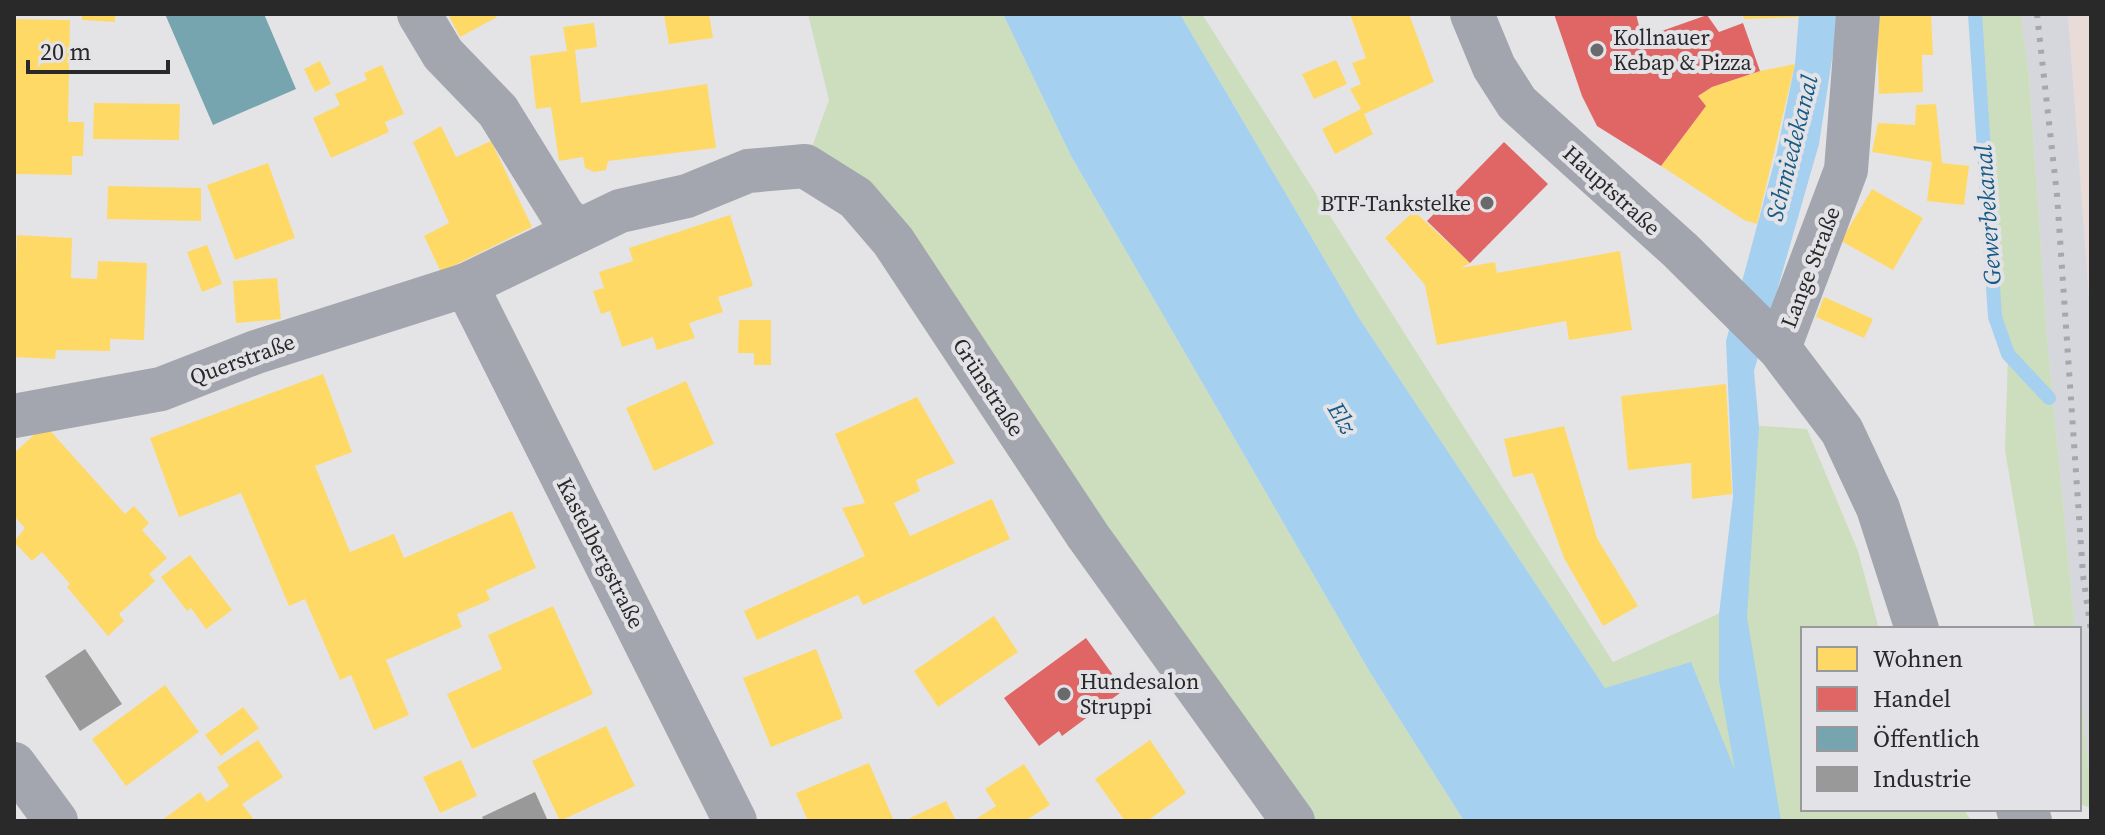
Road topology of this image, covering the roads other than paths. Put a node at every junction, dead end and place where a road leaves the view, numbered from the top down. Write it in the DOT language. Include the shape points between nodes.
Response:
graph roads {
  1 [pos="419,14"];
  2 [pos="1472,14"];
  3 [pos="1858,14"];
  4 [pos="578,231"];
  5 [pos="466,285"];
  6 [pos="1779,348"];
  7 [pos="14,416"];
  8 [pos="1916,627"];
  9 [pos="14,764"];
  10 [pos="56,821"];
  11 [pos="735,821"];
  12 [pos="1293,821"];
  1 -- 4 [label="street" via="443,54 498,111 563,216"];
  2 -- 6 [label="street, Hauptstraße" via="1494,67 1517,103"];
  3 -- 6 [label="street, Lange Straße" via="1846,170"];
  4 -- 5 [label="street, Grünstraße"];
  4 -- 12 [label="street, Grünstraße" via="620,211 687,196 748,171 805,166 856,198 893,241 1088,536"];
  5 -- 7 [label="street, Querstraße" via="256,352 161,389"];
  5 -- 11 [label="street, Kastelbergstraße"];
  6 -- 8 [label="street, Lange Straße" via="1842,431 1878,508"];
  9 -- 10 [label="street"];
}
